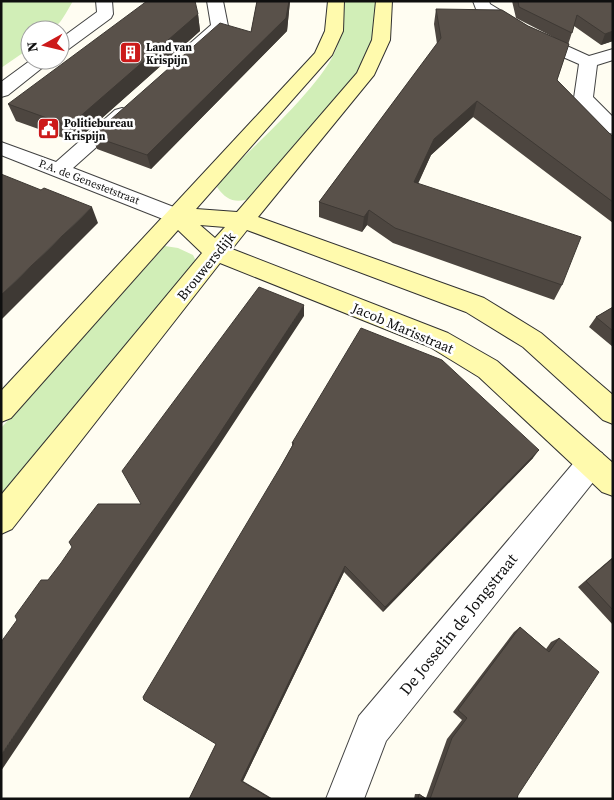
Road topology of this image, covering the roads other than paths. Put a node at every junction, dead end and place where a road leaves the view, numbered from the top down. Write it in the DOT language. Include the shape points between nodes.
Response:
graph roads {
  1 [pos="104,1"];
  2 [pos="215,1"];
  3 [pos="336,1"];
  4 [pos="384,1"];
  5 [pos="481,1"];
  6 [pos="70,40"];
  7 [pos="613,54"];
  8 [pos="588,62"];
  9 [pos="177,64"];
  10 [pos="29,70"];
  11 [pos="1,90"];
  12 [pos="135,103"];
  13 [pos="613,128"];
  14 [pos="1,148"];
  15 [pos="59,170"];
  16 [pos="176,216"];
  17 [pos="244,220"];
  18 [pos="216,252"];
  19 [pos="1,410"];
  20 [pos="613,412"];
  21 [pos="602,472"];
  22 [pos="1,519"];
  23 [pos="345,799"];
  1 -- 6 [label="street" via="104,14"];
  2 -- 9 [label="street" via="220,26"];
  3 -- 16 [label="street" via="334,31 323,55"];
  4 -- 17 [label="street, Brouwersdijk" via="381,40 365,75"];
  5 -- 8 [label="street" via="482,6 530,36"];
  7 -- 8 [label="street"];
  8 -- 13 [label="street" via="583,98"];
  10 -- 11 [label="street"];
  12 -- 15 [label="street"];
  14 -- 15 [label="street, P.A. de Genestetstraat"];
  15 -- 16 [label="street, P.A. de Genestetstraat"];
  16 -- 17 [label="street"];
  16 -- 18 [label="street"];
  16 -- 19 [label="street"];
  17 -- 18 [label="street, Brouwersdijk"];
  17 -- 20 [label="street" via="475,305 532,340"];
  18 -- 21 [label="street, Jacob Marisstraat" via="439,340 488,370"];
  18 -- 22 [label="street, Brouwersdijk"];
  21 -- 23 [label="street, De Josselin de Jongstraat" via="372,729"];
}
